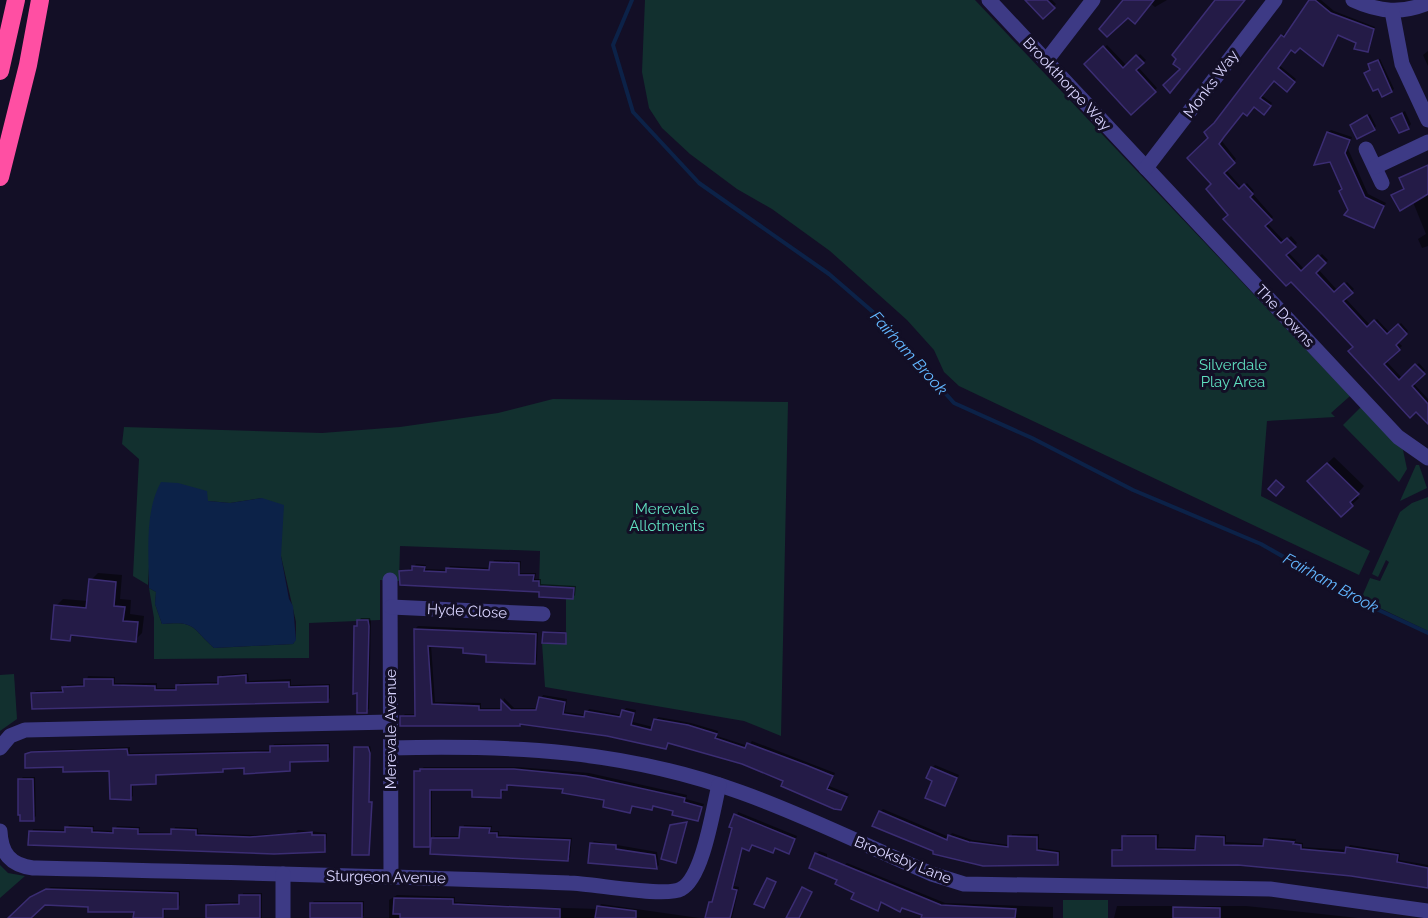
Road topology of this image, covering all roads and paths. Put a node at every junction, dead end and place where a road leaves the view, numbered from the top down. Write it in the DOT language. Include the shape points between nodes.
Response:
graph roads {
  1 [pos="11,0"];
  2 [pos="16,0"];
  3 [pos="40,0"];
  4 [pos="46,0"];
  5 [pos="989,0"];
  6 [pos="1093,0"];
  7 [pos="1275,0"];
  8 [pos="1353,0"];
  9 [pos="1428,3"];
  10 [pos="1392,11"];
  11 [pos="1046,61"];
  12 [pos="2,63"];
  13 [pos="28,65"];
  14 [pos="1428,120"];
  15 [pos="1428,142"];
  16 [pos="1366,149"];
  17 [pos="1375,167"];
  18 [pos="1146,168"];
  19 [pos="0,177"];
  20 [pos="1382,183"];
  21 [pos="1428,458"];
  22 [pos="390,580"];
  23 [pos="391,607"];
  24 [pos="543,614"];
  25 [pos="391,722"];
  26 [pos="0,748"];
  27 [pos="391,748"];
  28 [pos="719,785"];
  29 [pos="0,831"];
  30 [pos="283,874"];
  31 [pos="392,877"];
  32 [pos="1428,911"];
  33 [pos="283,918"];
  1 -- 12 [label="highway"];
  2 -- 12 [label="highway"];
  3 -- 13 [label="highway"];
  4 -- 13 [label="highway"];
  5 -- 11 [label="street, Brookthorpe Way"];
  6 -- 11 [label="street"];
  7 -- 18 [label="street, Monks Way"];
  8 -- 10 [label="street"];
  9 -- 10 [label="street"];
  10 -- 14 [label="street" via="1402,64"];
  11 -- 18 [label="street, Brookthorpe Way"];
  13 -- 19 [label="highway"];
  15 -- 17 [label="street"];
  16 -- 17 [label="street"];
  17 -- 20 [label="street"];
  18 -- 21 [label="street, The Downs" via="1398,437"];
  22 -- 23 [label="street, Merevale Avenue"];
  23 -- 24 [label="street, Hyde Close"];
  23 -- 25 [label="street, Merevale Avenue"];
  25 -- 26 [label="street" via="25,730 10,736"];
  25 -- 27 [label="street, Merevale Avenue"];
  27 -- 28 [label="street, Brooksby Lane" via="555,750 613,758"];
  27 -- 31 [label="street, Merevale Avenue"];
  28 -- 31 [label="street, Sturgeon Avenue" via="697,870 689,884 675,892 581,883"];
  28 -- 32 [label="street, Brooksby Lane" via="964,884 1270,889"];
  29 -- 30 [label="street, Sturgeon Avenue" via="4,853 24,867"];
  30 -- 31 [label="street, Sturgeon Avenue"];
  30 -- 33 [label="street"];
}
